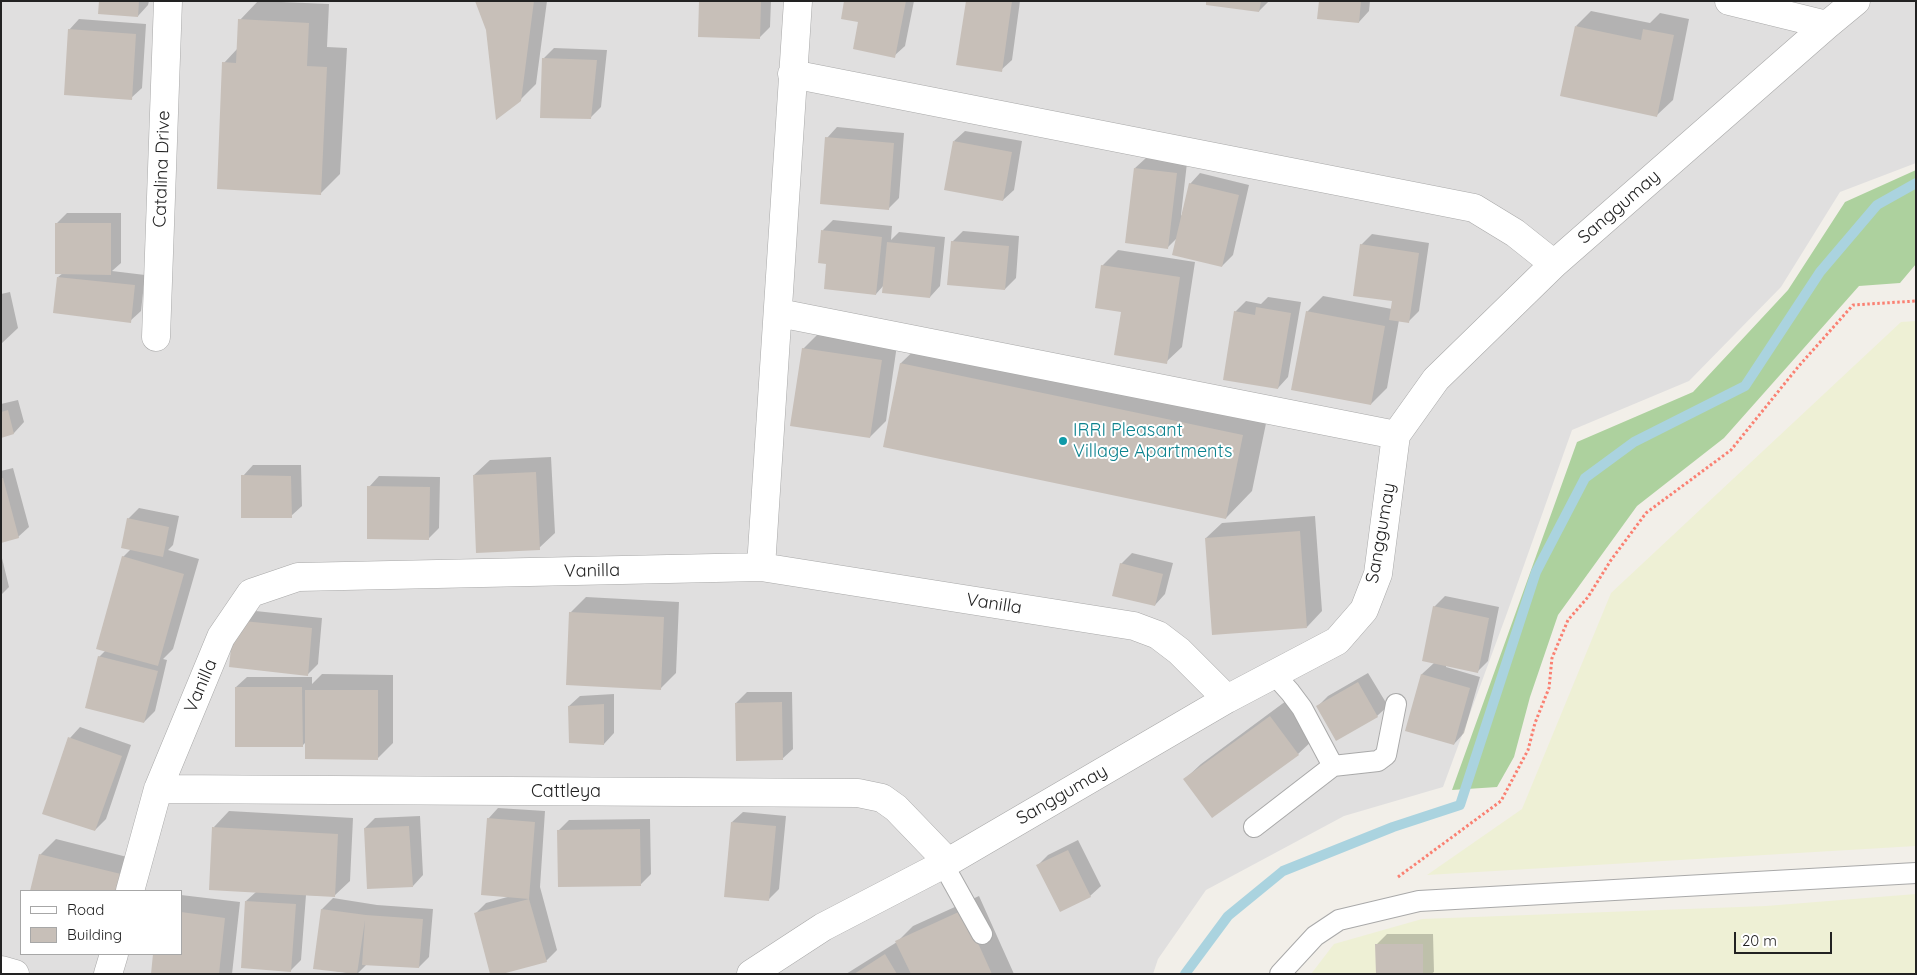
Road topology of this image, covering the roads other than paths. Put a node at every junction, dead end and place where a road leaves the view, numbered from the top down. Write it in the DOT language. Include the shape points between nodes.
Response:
graph roads {
  1 [pos="168,1"];
  2 [pos="798,1"];
  3 [pos="1728,1"];
  4 [pos="1856,1"];
  5 [pos="1827,25"];
  6 [pos="792,74"];
  7 [pos="1554,264"];
  8 [pos="778,313"];
  9 [pos="156,337"];
  10 [pos="1396,434"];
  11 [pos="761,567"];
  12 [pos="1274,674"];
  13 [pos="1227,699"];
  14 [pos="1396,704"];
  15 [pos="1333,766"];
  16 [pos="158,789"];
  17 [pos="1254,827"];
  18 [pos="945,863"];
  19 [pos="1916,873"];
  20 [pos="130,890"];
  21 [pos="982,934"];
  22 [pos="114,955"];
  23 [pos="1,970"];
  24 [pos="16,974"];
  25 [pos="108,974"];
  26 [pos="751,974"];
  27 [pos="1280,974"];
  1 -- 9 [label="street, Catalina Drive"];
  2 -- 6 [label="street"];
  3 -- 5 [label="street"];
  4 -- 5 [label="street, Sanggumay"];
  5 -- 7 [label="street, Sanggumay"];
  6 -- 7 [label="street" via="1474,208 1515,233"];
  6 -- 8 [label="street"];
  7 -- 10 [label="street, Sanggumay" via="1436,379"];
  8 -- 10 [label="street"];
  8 -- 11 [label="street"];
  10 -- 12 [label="street, Sanggumay" via="1378,574 1364,610 1337,641"];
  11 -- 13 [label="street, Vanilla" via="1134,626 1158,634"];
  11 -- 16 [label="street, Vanilla" via="298,577 250,593 221,637"];
  12 -- 13 [label="street, Sanggumay"];
  12 -- 15 [label="lane" via="1302,708"];
  13 -- 18 [label="street, Sanggumay"];
  14 -- 15 [label="lane" via="1386,755 1378,761"];
  15 -- 17 [label="lane"];
  16 -- 18 [label="street, Cattleya" via="858,794 882,798 896,808"];
  16 -- 20 [label="street, Vanilla"];
  18 -- 21 [label="lane"];
  18 -- 26 [label="street, Sanggumay" via="823,927"];
  19 -- 27 [label="lane" via="1419,901 1339,920 1315,936"];
  22 -- 25 [label="street"];
  23 -- 24 [label="street"];
}
